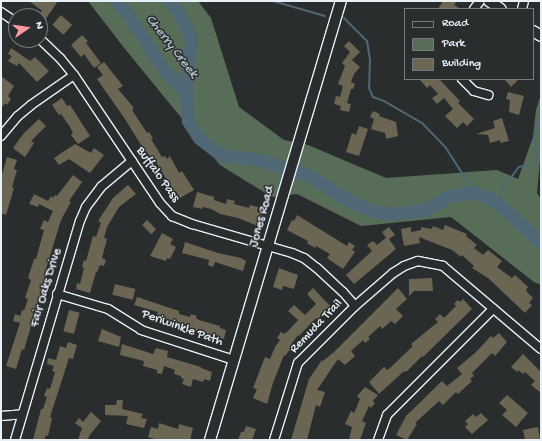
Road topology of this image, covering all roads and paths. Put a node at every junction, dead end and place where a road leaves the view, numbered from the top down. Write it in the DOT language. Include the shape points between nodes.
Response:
graph roads {
  1 [pos="341,1"];
  2 [pos="488,1"];
  3 [pos="499,8"];
  4 [pos="48,47"];
  5 [pos="74,75"];
  6 [pos="463,80"];
  7 [pos="488,95"];
  8 [pos="1,136"];
  9 [pos="132,161"];
  10 [pos="268,246"];
  11 [pos="57,294"];
  12 [pos="354,306"];
  13 [pos="493,309"];
  14 [pos="541,349"];
  15 [pos="234,360"];
  16 [pos="22,414"];
  17 [pos="1,416"];
  18 [pos="15,440"];
  19 [pos="210,440"];
  20 [pos="274,440"];
  21 [pos="378,440"];
  1 -- 10 [label="street, Jones Road"];
  2 -- 3 [label="street"];
  4 -- 5 [label="street, Buffalo Pass"];
  5 -- 8 [label="street" via="31,105"];
  5 -- 9 [label="street, Buffalo Pass"];
  6 -- 7 [label="street" via="474,92"];
  9 -- 10 [label="street, Buffalo Pass" via="160,203 172,216"];
  9 -- 11 [label="street, Fair Oaks Drive" via="102,186 86,207"];
  10 -- 12 [label="street, Buffalo Pass" via="304,258 343,292"];
  10 -- 15 [label="street, Jones Road"];
  11 -- 15 [label="street, Periwinkle Path" via="108,309 141,330"];
  11 -- 16 [label="street, Fair Oaks Drive"];
  12 -- 13 [label="street, Remuda Trail" via="392,273 418,261 443,266"];
  12 -- 20 [label="street, Remuda Trail" via="298,363"];
  13 -- 14 [label="street"];
  13 -- 21 [label="street" via="387,415"];
  15 -- 19 [label="street, Jones Road"];
  16 -- 17 [label="street"];
  16 -- 18 [label="street, Fair Oaks Drive"];
}
